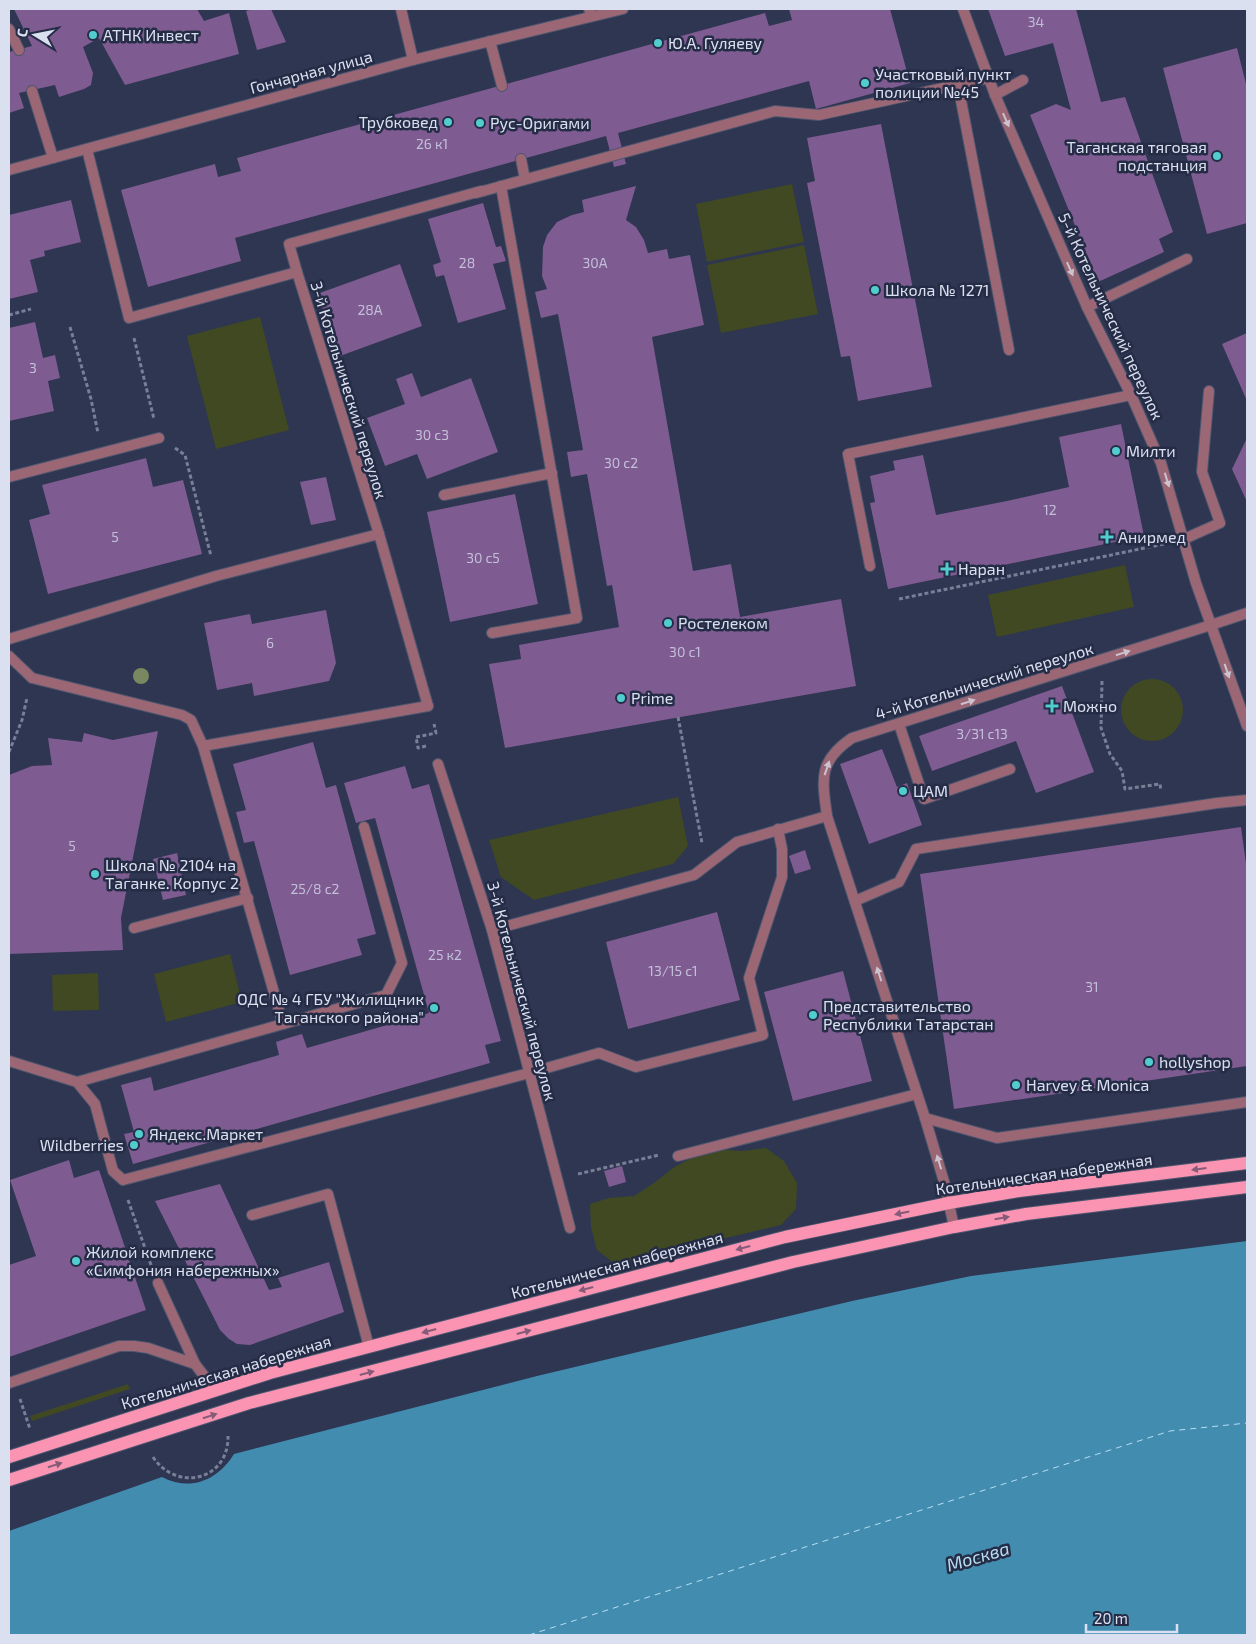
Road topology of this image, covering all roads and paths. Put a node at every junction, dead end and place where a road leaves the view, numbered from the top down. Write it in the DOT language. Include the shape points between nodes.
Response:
graph roads {
  1 [pos="400,9"];
  2 [pos="623,9"];
  3 [pos="963,9"];
  4 [pos="590,12"];
  5 [pos="9,29"];
  6 [pos="490,41"];
  7 [pos="19,50"];
  8 [pos="413,60"];
  9 [pos="988,78"];
  10 [pos="1023,80"];
  11 [pos="958,85"];
  12 [pos="502,86"];
  13 [pos="32,90"];
  14 [pos="995,95"];
  15 [pos="88,148"];
  16 [pos="623,152"];
  17 [pos="611,156"];
  18 [pos="53,158"];
  19 [pos="521,159"];
  20 [pos="9,170"];
  21 [pos="525,179"];
  22 [pos="502,186"];
  23 [pos="1187,259"];
  24 [pos="297,272"];
  25 [pos="1087,307"];
  26 [pos="31,309"];
  27 [pos="9,315"];
  28 [pos="129,318"];
  29 [pos="70,327"];
  30 [pos="1009,350"];
  31 [pos="1209,391"];
  32 [pos="1131,395"];
  33 [pos="97,427"];
  34 [pos="159,438"];
  35 [pos="552,473"];
  36 [pos="9,477"];
  37 [pos="444,495"];
  38 [pos="379,534"];
  39 [pos="1184,539"];
  40 [pos="1165,543"];
  41 [pos="870,566"];
  42 [pos="216,576"];
  43 [pos="899,599"];
  44 [pos="1247,613"];
  45 [pos="1211,625"];
  46 [pos="492,632"];
  47 [pos="9,638"];
  48 [pos="9,656"];
  49 [pos="1105,658"];
  50 [pos="32,678"];
  51 [pos="678,717"];
  52 [pos="899,724"];
  53 [pos="1247,726"];
  54 [pos="436,733"];
  55 [pos="203,746"];
  56 [pos="418,748"];
  57 [pos="9,752"];
  58 [pos="438,764"];
  59 [pos="1010,769"];
  60 [pos="1160,784"];
  61 [pos="1247,800"];
  62 [pos="827,816"];
  63 [pos="364,827"];
  64 [pos="778,829"];
  65 [pos="706,866"];
  66 [pos="248,898"];
  67 [pos="855,901"];
  68 [pos="134,928"];
  69 [pos="492,930"];
  70 [pos="283,1024"];
  71 [pos="9,1061"];
  72 [pos="530,1073"];
  73 [pos="77,1082"];
  74 [pos="917,1094"];
  75 [pos="1247,1102"];
  76 [pos="925,1118"];
  77 [pos="678,1156"];
  78 [pos="1247,1163"];
  79 [pos="558,1179"];
  80 [pos="1247,1187"];
  81 [pos="949,1203"];
  82 [pos="130,1208"];
  83 [pos="252,1215"];
  84 [pos="954,1227"];
  85 [pos="570,1228"];
  86 [pos="158,1283"];
  87 [pos="369,1347"];
  88 [pos="195,1364"];
  89 [pos="11,1383"];
  90 [pos="215,1390"];
  91 [pos="30,1429"];
  92 [pos="228,1436"];
  93 [pos="9,1457"];
  94 [pos="153,1458"];
  95 [pos="9,1480"];
  1 -- 8 [label="street"];
  2 -- 4 [label="street, Гончарная улица"];
  3 -- 9 [label="street, 5-й Котельнический переулок"];
  4 -- 6 [label="street, Гончарная улица"];
  5 -- 7 [label="street"];
  6 -- 8 [label="street, Гончарная улица"];
  6 -- 12 [label="street"];
  8 -- 15 [label="street, Гончарная улица"];
  9 -- 11 [label="street"];
  9 -- 14 [label="street, 5-й Котельнический переулок"];
  10 -- 14 [label="street"];
  11 -- 21 [label="street" via="819,115 775,111"];
  11 -- 30 [label="street"];
  13 -- 18 [label="street"];
  14 -- 25 [label="street, 5-й Котельнический переулок, one-way"];
  15 -- 18 [label="street, Гончарная улица"];
  15 -- 28 [label="street"];
  16 -- 24 [label="street" via="289,244"];
  17 -- 22 [label="street" via="476,193"];
  18 -- 20 [label="street, Гончарная улица"];
  19 -- 21 [label="street"];
  21 -- 22 [label="street"];
  22 -- 35 [label="street"];
  23 -- 25 [label="street"];
  24 -- 28 [label="street, 3-й Котельнический переулок"];
  24 -- 38 [label="street, 3-й Котельнический переулок"];
  25 -- 32 [label="street, 5-й Котельнический переулок"];
  26 -- 27 [label="path"];
  28 -- 34 [label="path"];
  29 -- 33 [label="path"];
  31 -- 39 [label="street" via="1202,472 1220,523"];
  32 -- 39 [label="street, 5-й Котельнический переулок, one-way" via="1162,463"];
  32 -- 41 [label="street" via="848,454"];
  34 -- 36 [label="street"];
  34 -- 42 [label="path" via="185,455"];
  35 -- 37 [label="street"];
  35 -- 46 [label="street" via="577,618"];
  38 -- 42 [label="street"];
  38 -- 55 [label="street, 3-й Котельнический переулок" via="428,706"];
  39 -- 45 [label="street, 5-й Котельнический переулок"];
  40 -- 43 [label="path"];
  42 -- 47 [label="street"];
  44 -- 45 [label="street, 4-й Котельнический переулок"];
  49 -- 45 [label="street, 4-й Котельнический переулок, one-way"];
  45 -- 53 [label="street, 5-й Котельнический переулок, one-way"];
  48 -- 50 [label="street"];
  52 -- 49 [label="street, 4-й Котельнический переулок, one-way"];
  49 -- 60 [label="path" via="1101,728 1110,754 1122,771 1125,789"];
  50 -- 55 [label="street" via="182,715 191,720"];
  50 -- 57 [label="path" via="22,720"];
  51 -- 65 [label="path"];
  52 -- 59 [label="street" via="924,799"];
  62 -- 52 [label="street, 4-й Котельнический переулок, one-way" via="823,784 826,766 836,749 852,738"];
  54 -- 56 [label="path" via="416,737"];
  55 -- 66 [label="street"];
  58 -- 69 [label="street, 3-й Котельнический переулок"];
  61 -- 67 [label="street" via="916,850 898,882"];
  62 -- 64 [label="street"];
  62 -- 67 [label="street, 4-й Котельнический переулок"];
  63 -- 70 [label="street" via="402,963 386,995"];
  64 -- 65 [label="street" via="736,842"];
  64 -- 72 [label="street" via="782,877 749,978 763,1035 636,1067 599,1053"];
  65 -- 69 [label="street" via="694,875"];
  66 -- 68 [label="street"];
  66 -- 70 [label="street"];
  74 -- 67 [label="street, 4-й Котельнический переулок, one-way"];
  69 -- 72 [label="street, 3-й Котельнический переулок"];
  70 -- 73 [label="street"];
  71 -- 73 [label="street"];
  72 -- 73 [label="street" via="122,1180 113,1170 95,1104"];
  72 -- 79 [label="street, 3-й Котельнический переулок"];
  74 -- 76 [label="street, 4-й Котельнический переулок"];
  74 -- 77 [label="street"];
  75 -- 76 [label="street" via="997,1138"];
  81 -- 76 [label="street, 4-й Котельнический переулок, one-way"];
  77 -- 79 [label="path" via="654,1155"];
  78 -- 81 [label="main road, Котельническая набережная, one-way" via="1019,1191"];
  79 -- 85 [label="street, 3-й Котельнический переулок"];
  84 -- 80 [label="main road, one-way" via="1026,1214"];
  81 -- 84 [label="street, 4-й Котельнический переулок"];
  81 -- 87 [label="main road, Котельническая набережная, one-way" via="785,1237"];
  82 -- 86 [label="path"];
  83 -- 87 [label="street" via="328,1194"];
  95 -- 84 [label="main road, one-way" via="249,1403 793,1262"];
  86 -- 88 [label="street"];
  87 -- 90 [label="main road, Котельническая набережная"];
  88 -- 89 [label="street" via="148,1348 119,1346"];
  88 -- 90 [label="street"];
  89 -- 91 [label="path"];
  90 -- 93 [label="main road, Котельническая набережная"];
  92 -- 94 [label="path" via="228,1447 220,1463 198,1477 172,1475"];
}
